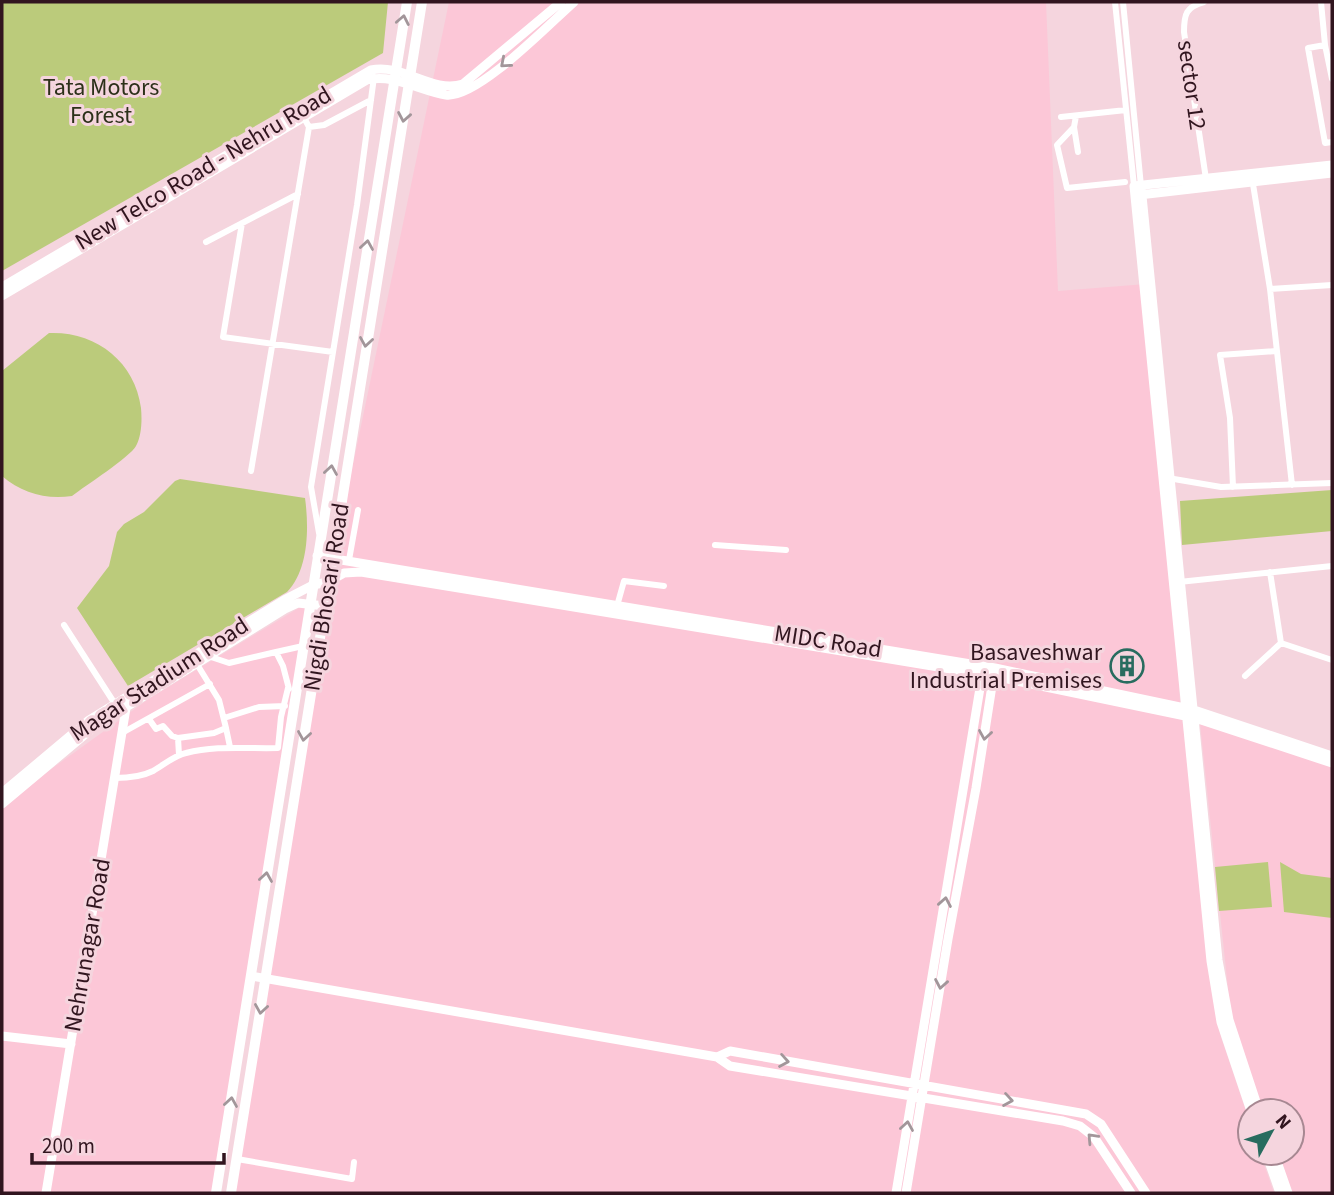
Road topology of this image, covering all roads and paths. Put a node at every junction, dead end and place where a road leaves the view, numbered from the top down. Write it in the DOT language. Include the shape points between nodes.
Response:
graph roads {
  1 [pos="407,2"];
  2 [pos="422,2"];
  3 [pos="561,2"];
  4 [pos="574,2"];
  5 [pos="1115,2"];
  6 [pos="1123,2"];
  7 [pos="1203,2"];
  8 [pos="1321,2"];
  9 [pos="1325,46"];
  10 [pos="394,70"];
  11 [pos="375,74"];
  12 [pos="410,75"];
  13 [pos="1332,79"];
  14 [pos="394,81"];
  15 [pos="409,86"];
  16 [pos="370,100"];
  17 [pos="1126,110"];
  18 [pos="302,114"];
  19 [pos="1076,116"];
  20 [pos="1061,117"];
  21 [pos="309,127"];
  22 [pos="1074,127"];
  23 [pos="1332,142"];
  24 [pos="1078,152"];
  25 [pos="1332,165"];
  26 [pos="1332,173"];
  27 [pos="1206,178"];
  28 [pos="1252,178"];
  29 [pos="1125,181"];
  30 [pos="180,186"];
  31 [pos="1138,190"];
  32 [pos="298,194"];
  33 [pos="357,205"];
  34 [pos="373,207"];
  35 [pos="242,223"];
  36 [pos="206,242"];
  37 [pos="1332,285"];
  38 [pos="2,287"];
  39 [pos="1270,289"];
  40 [pos="2,296"];
  41 [pos="273,343"];
  42 [pos="1277,351"];
  43 [pos="333,352"];
  44 [pos="251,471"];
  45 [pos="1167,478"];
  46 [pos="1332,484"];
  47 [pos="1292,485"];
  48 [pos="1233,487"];
  49 [pos="358,510"];
  50 [pos="320,538"];
  51 [pos="715,545"];
  52 [pos="786,550"];
  53 [pos="317,556"];
  54 [pos="332,558"];
  55 [pos="349,560"];
  56 [pos="1332,566"];
  57 [pos="1270,572"];
  58 [pos="328,582"];
  59 [pos="1177,582"];
  60 [pos="313,585"];
  61 [pos="664,586"];
  62 [pos="310,604"];
  63 [pos="617,606"];
  64 [pos="325,607"];
  65 [pos="671,620"];
  66 [pos="64,625"];
  67 [pos="1281,643"];
  68 [pos="303,646"];
  69 [pos="276,652"];
  70 [pos="208,656"];
  71 [pos="195,660"];
  72 [pos="1332,660"];
  73 [pos="988,671"];
  74 [pos="1245,676"];
  75 [pos="211,684"];
  76 [pos="292,691"];
  77 [pos="128,696"];
  78 [pos="115,704"];
  79 [pos="285,706"];
  80 [pos="126,708"];
  81 [pos="1190,713"];
  82 [pos="224,718"];
  83 [pos="149,719"];
  84 [pos="226,728"];
  85 [pos="122,733"];
  86 [pos="178,738"];
  87 [pos="230,747"];
  88 [pos="179,755"];
  89 [pos="1332,756"];
  90 [pos="1332,763"];
  91 [pos="116,778"];
  92 [pos="2,793"];
  93 [pos="2,804"];
  94 [pos="251,976"];
  95 [pos="265,979"];
  96 [pos="2,1036"];
  97 [pos="71,1044"];
  98 [pos="718,1057"];
  99 [pos="919,1084"];
  100 [pos="917,1096"];
  101 [pos="1247,1097"];
  102 [pos="1254,1097"];
  103 [pos="1071,1111"];
  104 [pos="1069,1123"];
  105 [pos="237,1158"];
  106 [pos="354,1162"];
  107 [pos="1271,1167"];
  108 [pos="1279,1167"];
  109 [pos="46,1193"];
  110 [pos="216,1193"];
  111 [pos="232,1193"];
  112 [pos="896,1193"];
  113 [pos="906,1193"];
  114 [pos="1131,1193"];
  115 [pos="1146,1193"];
  116 [pos="1280,1193"];
  117 [pos="1288,1193"];
  10 -- 1 [label="main road, Nigdi Bhosari Road, one-way"];
  2 -- 12 [label="main road, Nigdi Bhosari Road"];
  3 -- 12 [label="street" via="463,84 448,86"];
  4 -- 15 [label="street, one-way" via="469,91 448,95"];
  5 -- 17 [label="street"];
  6 -- 31 [label="street"];
  7 -- 27 [label="street, sector 12" via="1188,9 1184,24"];
  8 -- 9 [label="street"];
  9 -- 13 [label="street"];
  9 -- 23 [label="street" via="1308,48 1325,144"];
  10 -- 11 [label="street"];
  10 -- 12 [label="street"];
  10 -- 14 [label="main road, Nigdi Bhosari Road"];
  11 -- 14 [label="street"];
  11 -- 16 [label="street"];
  11 -- 18 [label="street, New Telco Road - Nehru Road" via="364,73"];
  12 -- 15 [label="main road, Nigdi Bhosari Road"];
  14 -- 15 [label="street"];
  14 -- 34 [label="main road, Nigdi Bhosari Road"];
  15 -- 54 [label="main road, Nigdi Bhosari Road, one-way"];
  16 -- 21 [label="street" via="324,125"];
  16 -- 33 [label="street"];
  17 -- 19 [label="street"];
  17 -- 31 [label="street"];
  18 -- 21 [label="street"];
  18 -- 30 [label="street, New Telco Road - Nehru Road"];
  19 -- 20 [label="street"];
  19 -- 22 [label="street"];
  21 -- 32 [label="street"];
  22 -- 24 [label="street"];
  22 -- 29 [label="street" via="1056,145 1067,188"];
  25 -- 28 [label="street"];
  26 -- 28 [label="street"];
  27 -- 28 [label="street"];
  27 -- 31 [label="street"];
  28 -- 31 [label="street"];
  28 -- 39 [label="street"];
  30 -- 38 [label="street, New Telco Road - Nehru Road"];
  30 -- 40 [label="street, New Telco Road - Nehru Road"];
  31 -- 45 [label="street"];
  32 -- 35 [label="street"];
  32 -- 41 [label="street"];
  33 -- 34 [label="street"];
  33 -- 43 [label="street"];
  50 -- 34 [label="main road, Nigdi Bhosari Road, one-way"];
  35 -- 36 [label="street"];
  35 -- 41 [label="street" via="223,337"];
  37 -- 39 [label="street"];
  39 -- 42 [label="street"];
  41 -- 43 [label="street"];
  41 -- 44 [label="street"];
  42 -- 47 [label="street"];
  42 -- 48 [label="street" via="1220,355 1230,418"];
  43 -- 50 [label="street" via="311,487"];
  45 -- 48 [label="street"];
  45 -- 59 [label="street"];
  46 -- 47 [label="street"];
  47 -- 48 [label="street"];
  49 -- 55 [label="street"];
  50 -- 53 [label="main road, Nigdi Bhosari Road"];
  51 -- 52 [label="street"];
  53 -- 54 [label="street"];
  53 -- 60 [label="main road, Nigdi Bhosari Road"];
  54 -- 55 [label="street"];
  54 -- 58 [label="main road, Nigdi Bhosari Road"];
  55 -- 63 [label="street"];
  56 -- 57 [label="street"];
  57 -- 59 [label="street"];
  57 -- 67 [label="street"];
  58 -- 60 [label="street, Magar Stadium Road"];
  58 -- 64 [label="main road, Nigdi Bhosari Road"];
  58 -- 65 [label="street, Magar Stadium Road" via="344,573 361,572"];
  59 -- 81 [label="street"];
  60 -- 62 [label="main road, Nigdi Bhosari Road"];
  60 -- 71 [label="street, Magar Stadium Road"];
  61 -- 63 [label="street" via="624,581"];
  62 -- 64 [label="street, Magar Stadium Road"];
  62 -- 68 [label="main road, Nigdi Bhosari Road"];
  62 -- 70 [label="street, Magar Stadium Road" via="285,609"];
  63 -- 65 [label="street"];
  64 -- 95 [label="main road, Nigdi Bhosari Road, one-way"];
  65 -- 73 [label="street"];
  66 -- 78 [label="street"];
  67 -- 72 [label="street"];
  67 -- 74 [label="street"];
  68 -- 69 [label="street"];
  68 -- 76 [label="main road, Nigdi Bhosari Road"];
  69 -- 70 [label="street" via="229,663"];
  69 -- 76 [label="street"];
  70 -- 71 [label="street, Magar Stadium Road"];
  71 -- 75 [label="street"];
  71 -- 77 [label="street, Magar Stadium Road"];
  71 -- 80 [label="street, Magar Stadium Road"];
  73 -- 81 [label="street"];
  73 -- 99 [label="street"];
  75 -- 82 [label="street"];
  75 -- 83 [label="street"];
  76 -- 79 [label="street"];
  94 -- 76 [label="main road, Nigdi Bhosari Road, one-way"];
  77 -- 78 [label="street, Magar Stadium Road"];
  77 -- 80 [label="street, Nehrunagar Road"];
  78 -- 92 [label="street, Magar Stadium Road" via="77,728"];
  79 -- 82 [label="street" via="259,707"];
  79 -- 87 [label="street" via="278,748"];
  80 -- 85 [label="street, Nehrunagar Road"];
  80 -- 93 [label="street, Magar Stadium Road" via="83,735"];
  81 -- 89 [label="street"];
  81 -- 90 [label="street"];
  81 -- 101 [label="street" via="1217,1004"];
  81 -- 102 [label="street" via="1224,1002"];
  82 -- 84 [label="street"];
  83 -- 85 [label="street"];
  83 -- 86 [label="street" via="156,729 163,726"];
  84 -- 86 [label="street"];
  84 -- 87 [label="street"];
  85 -- 91 [label="street, Nehrunagar Road"];
  86 -- 88 [label="street"];
  87 -- 88 [label="street"];
  88 -- 91 [label="street" via="152,772"];
  91 -- 97 [label="street, Nehrunagar Road"];
  94 -- 95 [label="street"];
  110 -- 94 [label="main road, Nigdi Bhosari Road, one-way"];
  95 -- 98 [label="street"];
  95 -- 105 [label="main road, Nigdi Bhosari Road, one-way"];
  96 -- 97 [label="street"];
  97 -- 109 [label="street, Nehrunagar Road"];
  98 -- 99 [label="street, one-way" via="730,1051"];
  98 -- 100 [label="street" via="730,1066"];
  99 -- 100 [label="street"];
  99 -- 103 [label="street, one-way"];
  100 -- 104 [label="street"];
  112 -- 100 [label="street, one-way"];
  100 -- 113 [label="street"];
  103 -- 104 [label="street"];
  103 -- 115 [label="street" via="1086,1114 1101,1125"];
  114 -- 104 [label="street, one-way" via="1094,1137"];
  105 -- 106 [label="street" via="352,1179"];
  105 -- 111 [label="main road, Nigdi Bhosari Road"];
  107 -- 116 [label="street"];
  108 -- 117 [label="street"];
}
